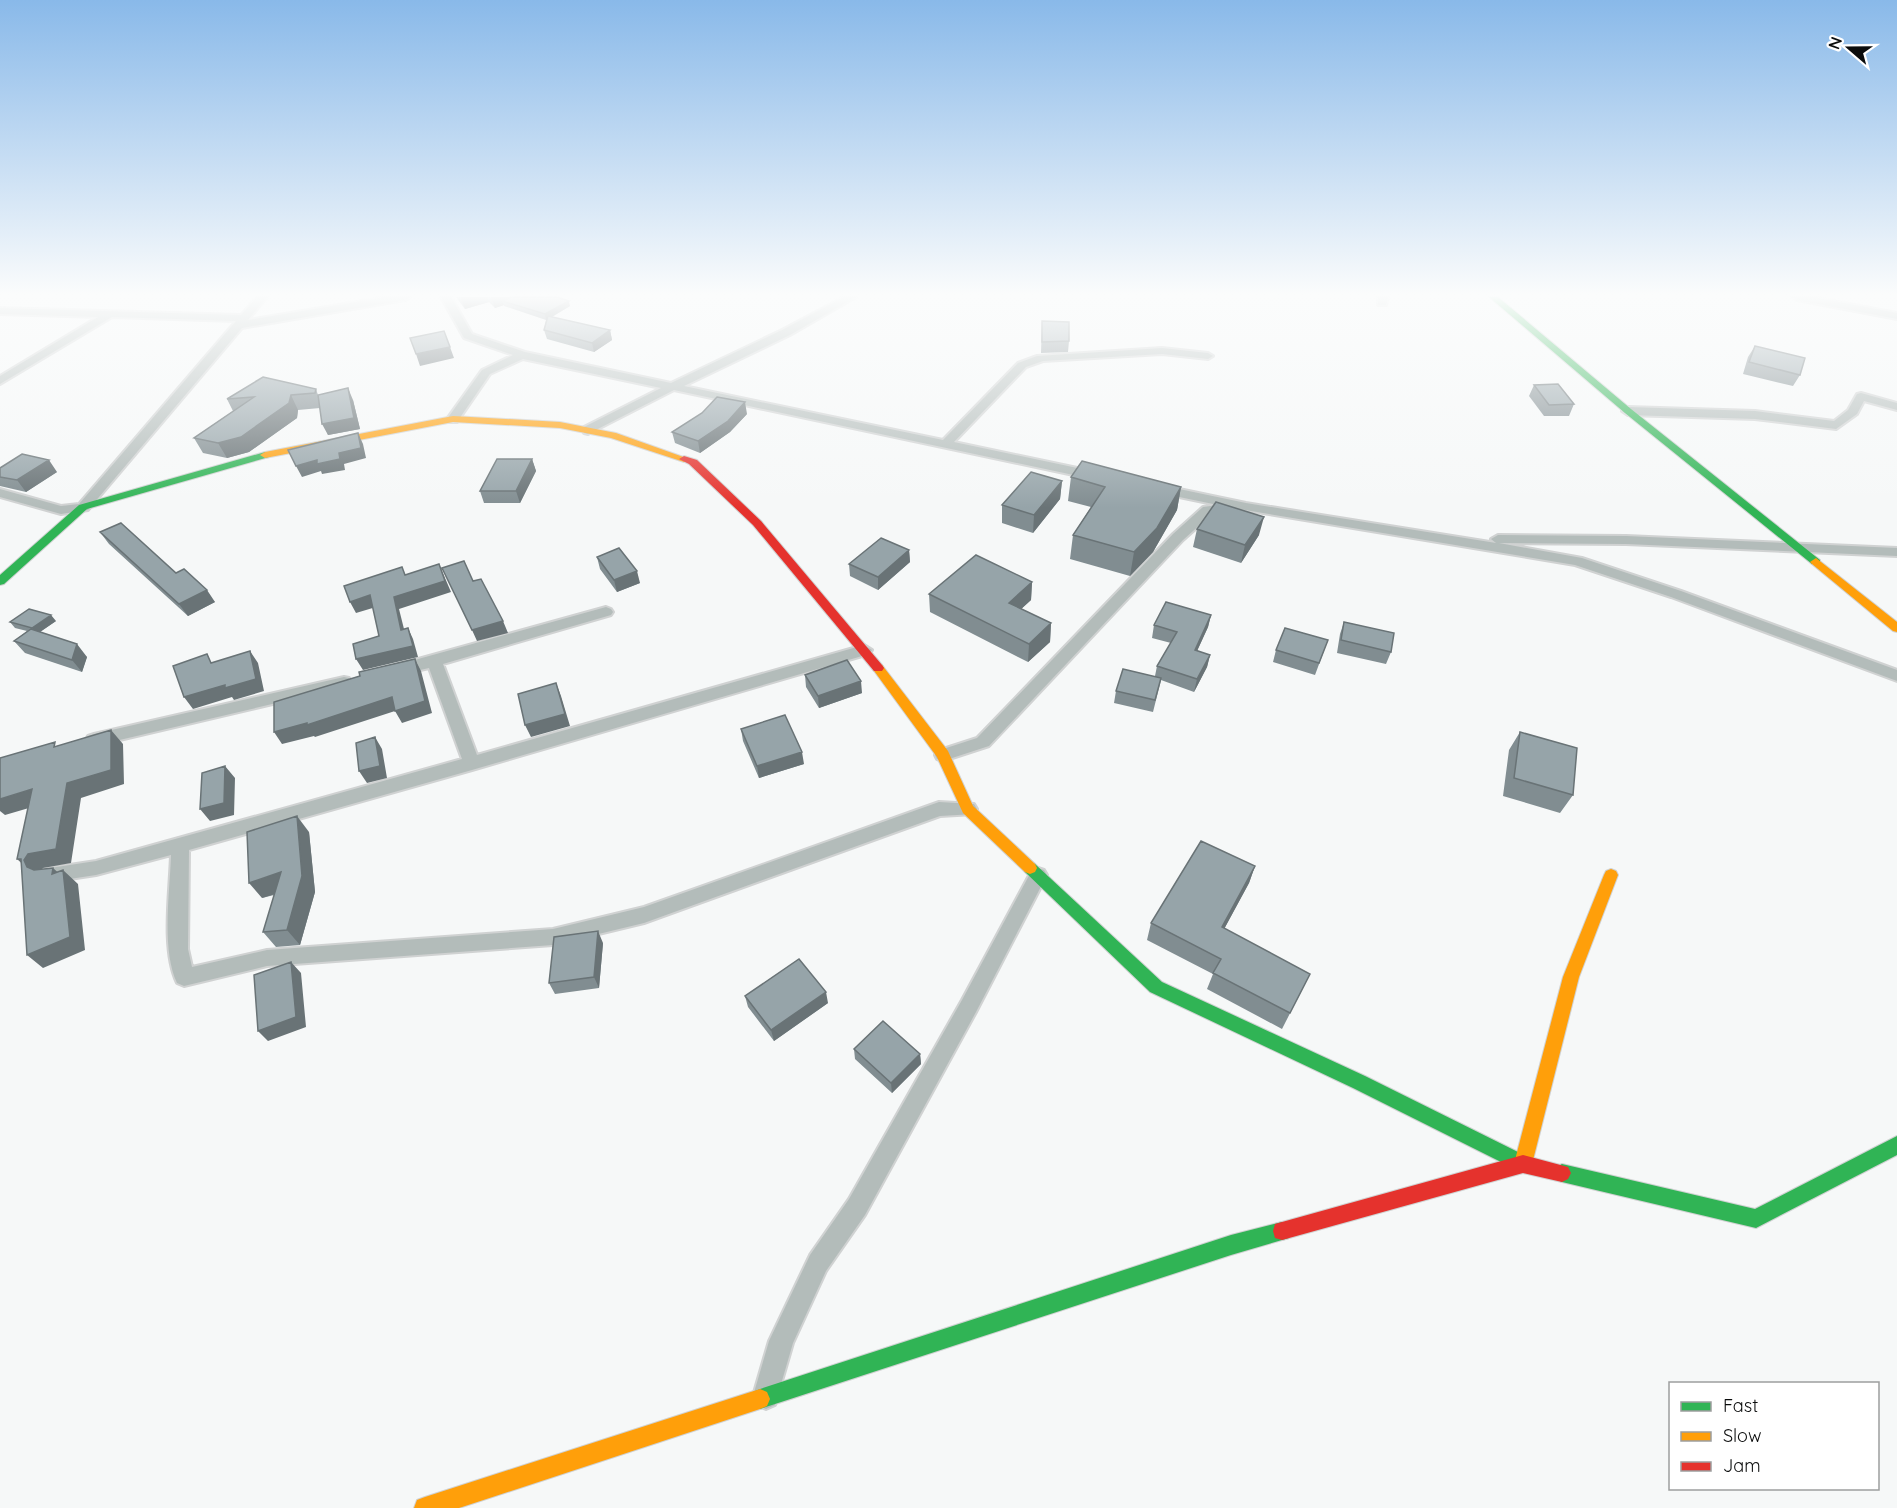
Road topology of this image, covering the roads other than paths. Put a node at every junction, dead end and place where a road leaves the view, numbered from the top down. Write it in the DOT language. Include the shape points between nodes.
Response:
graph roads {
  1 [pos="22,367"];
  2 [pos="202,367"];
  3 [pos="496,367"];
  4 [pos="583,367"];
  5 [pos="713,367"];
  6 [pos="1020,367"];
  7 [pos="1576,367"];
  8 [pos="0,381"];
  9 [pos="674,386"];
  10 [pos="1897,407"];
  11 [pos="1628,411"];
  12 [pos="453,419"];
  13 [pos="588,430"];
  14 [pos="946,444"];
  15 [pos="1108,478"];
  16 [pos="1142,485"];
  17 [pos="0,492"];
  18 [pos="83,507"];
  19 [pos="1246,507"];
  20 [pos="1452,539"];
  21 [pos="1794,547"];
  22 [pos="1897,552"];
  23 [pos="0,581"];
  24 [pos="606,612"];
  25 [pos="1897,628"];
  26 [pos="864,650"];
  27 [pos="434,661"];
  28 [pos="378,675"];
  29 [pos="1897,675"];
  30 [pos="355,680"];
  31 [pos="83,742"];
  32 [pos="943,755"];
  33 [pos="472,764"];
  34 [pos="968,808"];
  35 [pos="180,845"];
  36 [pos="1038,875"];
  37 [pos="50,876"];
  38 [pos="1611,876"];
  39 [pos="1897,1145"];
  40 [pos="1523,1164"];
  41 [pos="766,1396"];
  42 [pos="425,1508"];
  1 -- 8 [label="street"];
  2 -- 18 [label="street"];
  3 -- 12 [label="street" via="486,372"];
  4 -- 9 [label="street"];
  5 -- 9 [label="street"];
  6 -- 14 [label="street"];
  7 -- 11 [label="street"];
  9 -- 13 [label="street"];
  9 -- 14 [label="street"];
  10 -- 11 [label="street" via="1861,396 1853,412 1836,425 1755,415"];
  11 -- 21 [label="street"];
  12 -- 13 [label="street"];
  12 -- 18 [label="street" via="269,454"];
  13 -- 26 [label="street" via="693,462 757,523"];
  14 -- 15 [label="street"];
  16 -- 19 [label="street"];
  17 -- 18 [label="street" via="61,510"];
  18 -- 23 [label="street"];
  19 -- 20 [label="street"];
  19 -- 32 [label="street" via="1208,510 983,742"];
  20 -- 21 [label="street" via="1626,540"];
  20 -- 29 [label="street" via="1577,561"];
  21 -- 22 [label="street"];
  21 -- 25 [label="street"];
  24 -- 27 [label="street"];
  26 -- 32 [label="street"];
  26 -- 33 [label="street"];
  27 -- 28 [label="street"];
  27 -- 33 [label="street"];
  30 -- 31 [label="street"];
  32 -- 34 [label="street"];
  33 -- 35 [label="street"];
  34 -- 35 [label="street" via="939,809 644,915 553,937 267,958 184,977 178,949"];
  34 -- 36 [label="street"];
  35 -- 37 [label="street"];
  36 -- 40 [label="street" via="1156,987"];
  36 -- 41 [label="street" via="862,1197 818,1263 781,1341"];
  38 -- 40 [label="street" via="1571,976"];
  39 -- 40 [label="street" via="1756,1219"];
  40 -- 41 [label="street" via="1231,1245"];
  41 -- 42 [label="street"];
}
